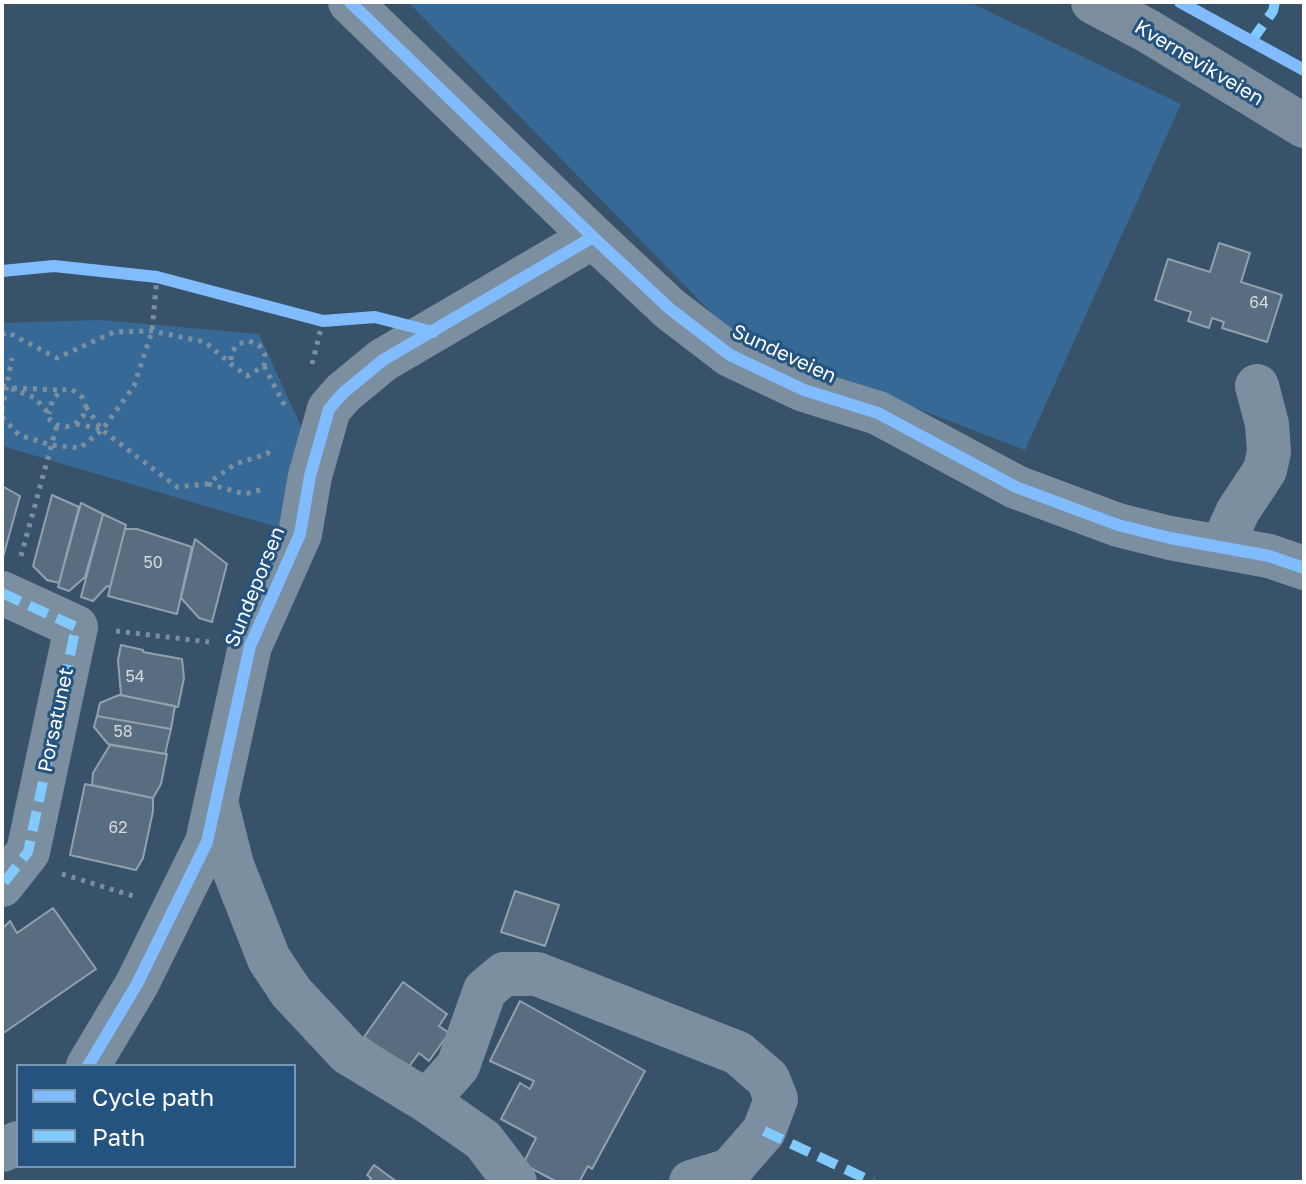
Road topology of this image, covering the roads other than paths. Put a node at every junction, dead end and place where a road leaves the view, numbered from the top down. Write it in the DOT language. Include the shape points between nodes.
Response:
graph roads {
  1 [pos="350,2"];
  2 [pos="1093,2"];
  3 [pos="1304,126"];
  4 [pos="593,237"];
  5 [pos="1257,386"];
  6 [pos="1222,546"];
  7 [pos="1304,568"];
  8 [pos="6,594"];
  9 [pos="217,805"];
  10 [pos="15,868"];
  11 [pos="89,1064"];
  12 [pos="427,1101"];
  13 [pos="515,1182"];
  14 [pos="691,1182"];
  1 -- 4 [label="street, Sundeveien"];
  2 -- 3 [label="main road, Kvernevikveien"];
  4 -- 6 [label="street, Sundeveien" via="670,309 730,355 804,390 878,413 1016,487 1118,525"];
  4 -- 9 [label="street, Sundeporsen" via="383,360 329,409 300,534 250,646"];
  5 -- 6 [label="street" via="1269,452 1265,470"];
  6 -- 7 [label="street, Sundeveien"];
  8 -- 10 [label="street, Porsatunet" via="76,627"];
  9 -- 11 [label="street, Sundeporsen" via="207,842 175,908"];
  9 -- 12 [label="street, Sundeporsen" via="232,865 269,959 291,992 348,1053"];
  12 -- 13 [label="street, Sundeporsen" via="483,1140"];
  12 -- 14 [label="street" via="458,1066 485,990 504,974 537,974 738,1053 768,1079 776,1099 764,1131 730,1170"];
}
